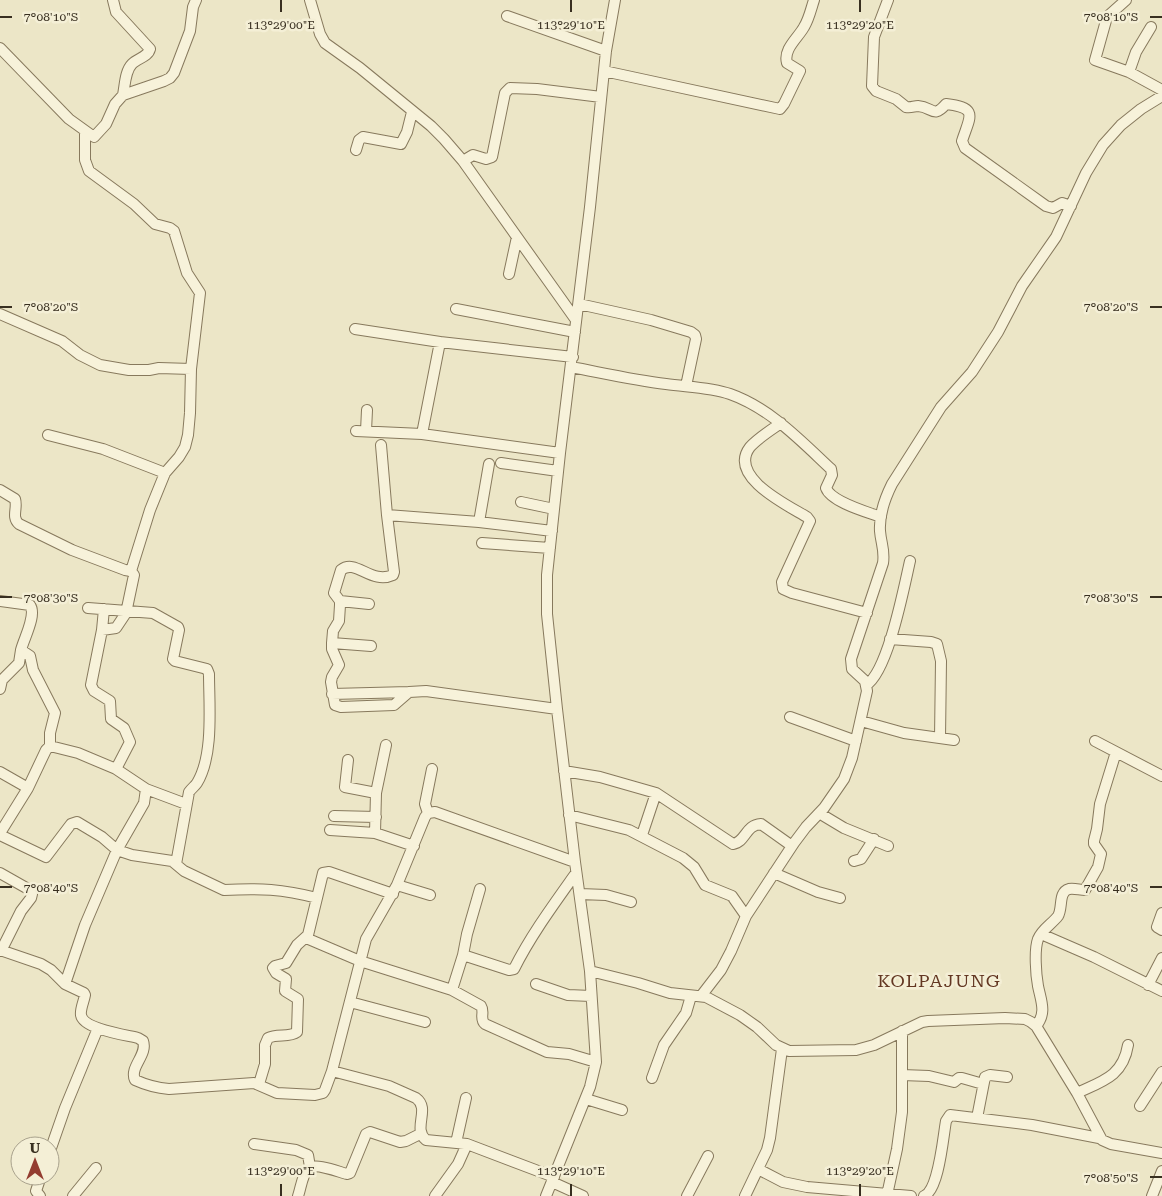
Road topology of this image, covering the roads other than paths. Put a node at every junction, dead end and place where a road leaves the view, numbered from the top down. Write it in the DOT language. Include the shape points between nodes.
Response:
graph roads {
  1 [pos="113,0"];
  2 [pos="196,0"];
  3 [pos="310,0"];
  4 [pos="614,0"];
  5 [pos="814,0"];
  6 [pos="888,0"];
  7 [pos="1126,0"];
  8 [pos="507,16"];
  9 [pos="1151,27"];
  10 [pos="0,48"];
  11 [pos="606,51"];
  12 [pos="604,71"];
  13 [pos="1129,72"];
  14 [pos="1162,90"];
  15 [pos="123,95"];
  16 [pos="1162,96"];
  17 [pos="601,97"];
  18 [pos="412,112"];
  19 [pos="85,131"];
  20 [pos="356,150"];
  21 [pos="464,161"];
  22 [pos="1071,206"];
  23 [pos="517,237"];
  24 [pos="509,274"];
  25 [pos="578,304"];
  26 [pos="456,310"];
  27 [pos="0,314"];
  28 [pos="576,320"];
  29 [pos="355,329"];
  30 [pos="575,332"];
  31 [pos="440,342"];
  32 [pos="575,365"];
  33 [pos="192,370"];
  34 [pos="686,386"];
  35 [pos="367,410"];
  36 [pos="781,424"];
  37 [pos="422,434"];
  38 [pos="48,435"];
  39 [pos="381,445"];
  40 [pos="560,453"];
  41 [pos="501,463"];
  42 [pos="490,464"];
  43 [pos="558,471"];
  44 [pos="165,472"];
  45 [pos="0,490"];
  46 [pos="521,502"];
  47 [pos="554,509"];
  48 [pos="387,515"];
  49 [pos="881,517"];
  50 [pos="479,522"];
  51 [pos="552,530"];
  52 [pos="482,543"];
  53 [pos="550,548"];
  54 [pos="910,561"];
  55 [pos="131,571"];
  56 [pos="340,601"];
  57 [pos="0,602"];
  58 [pos="369,604"];
  59 [pos="88,608"];
  60 [pos="104,610"];
  61 [pos="126,612"];
  62 [pos="867,613"];
  63 [pos="102,630"];
  64 [pos="890,639"];
  65 [pos="332,643"];
  66 [pos="371,646"];
  67 [pos="21,650"];
  68 [pos="866,685"];
  69 [pos="0,689"];
  70 [pos="557,709"];
  71 [pos="790,716"];
  72 [pos="861,721"];
  73 [pos="940,738"];
  74 [pos="954,740"];
  75 [pos="856,741"];
  76 [pos="1095,741"];
  77 [pos="386,745"];
  78 [pos="50,746"];
  79 [pos="1116,752"];
  80 [pos="348,760"];
  81 [pos="116,769"];
  82 [pos="432,769"];
  83 [pos="0,772"];
  84 [pos="564,772"];
  85 [pos="1162,776"];
  86 [pos="28,788"];
  87 [pos="146,790"];
  88 [pos="376,793"];
  89 [pos="656,793"];
  90 [pos="186,804"];
  91 [pos="428,813"];
  92 [pos="819,813"];
  93 [pos="569,815"];
  94 [pos="334,816"];
  95 [pos="376,817"];
  96 [pos="330,830"];
  97 [pos="375,833"];
  98 [pos="0,834"];
  99 [pos="642,835"];
  100 [pos="874,840"];
  101 [pos="414,846"];
  102 [pos="792,846"];
  103 [pos="888,846"];
  104 [pos="117,850"];
  105 [pos="854,861"];
  106 [pos="176,864"];
  107 [pos="575,867"];
  108 [pos="0,873"];
  109 [pos="774,873"];
  110 [pos="480,889"];
  111 [pos="395,890"];
  112 [pos="580,894"];
  113 [pos="430,895"];
  114 [pos="317,898"];
  115 [pos="840,898"];
  116 [pos="631,902"];
  117 [pos="1162,913"];
  118 [pos="746,916"];
  119 [pos="1162,930"];
  120 [pos="1041,934"];
  121 [pos="306,938"];
  122 [pos="1,950"];
  123 [pos="463,955"];
  124 [pos="1162,958"];
  125 [pos="360,962"];
  126 [pos="590,971"];
  127 [pos="65,984"];
  128 [pos="536,984"];
  129 [pos="1148,985"];
  130 [pos="452,990"];
  131 [pos="1162,992"];
  132 [pos="591,996"];
  133 [pos="696,996"];
  134 [pos="350,1002"];
  135 [pos="425,1022"];
  136 [pos="1036,1026"];
  137 [pos="98,1028"];
  138 [pos="902,1032"];
  139 [pos="1128,1045"];
  140 [pos="782,1049"];
  141 [pos="596,1062"];
  142 [pos="332,1070"];
  143 [pos="1162,1072"];
  144 [pos="902,1075"];
  145 [pos="1007,1077"];
  146 [pos="652,1078"];
  147 [pos="259,1084"];
  148 [pos="983,1084"];
  149 [pos="1077,1093"];
  150 [pos="466,1098"];
  151 [pos="586,1099"];
  152 [pos="1140,1106"];
  153 [pos="622,1110"];
  154 [pos="977,1118"];
  155 [pos="420,1134"];
  156 [pos="55,1136"];
  157 [pos="1099,1138"];
  158 [pos="254,1144"];
  159 [pos="461,1144"];
  160 [pos="1162,1153"];
  161 [pos="708,1156"];
  162 [pos="310,1167"];
  163 [pos="96,1168"];
  164 [pos="758,1169"];
  165 [pos="1162,1171"];
  166 [pos="553,1180"];
  167 [pos="887,1195"];
  168 [pos="73,1196"];
  169 [pos="298,1196"];
  170 [pos="435,1196"];
  171 [pos="546,1196"];
  172 [pos="583,1196"];
  173 [pos="687,1196"];
  174 [pos="745,1196"];
  175 [pos="911,1196"];
  176 [pos="924,1196"];
  177 [pos="1152,1196"];
  1 -- 15 [label="street" via="116,12 150,49 129,69"];
  2 -- 15 [label="street" via="190,31 174,73 164,81"];
  3 -- 18 [label="street" via="326,43"];
  4 -- 11 [label="street"];
  5 -- 12 [label="street" via="786,60 800,71 780,109"];
  6 -- 22 [label="street" via="874,37 872,86 876,91 906,107 921,106 937,112 946,104 965,108 970,118 962,141 965,148 1046,206 1054,208 1062,203"];
  7 -- 13 [label="street" via="1107,17 1095,60"];
  8 -- 11 [label="street"];
  9 -- 13 [label="street"];
  10 -- 19 [label="street"];
  11 -- 12 [label="street"];
  12 -- 17 [label="street"];
  13 -- 14 [label="street"];
  15 -- 19 [label="street" via="95,136"];
  16 -- 22 [label="street" via="1121,125 1103,144"];
  17 -- 21 [label="street" via="510,88 505,93 492,157 486,159 474,155"];
  17 -- 25 [label="street"];
  18 -- 20 [label="street" via="401,144 363,137"];
  18 -- 21 [label="street"];
  19 -- 33 [label="street" via="85,160 89,171 155,224 174,231 187,272 200,293"];
  21 -- 23 [label="street"];
  22 -- 49 [label="street" via="1056,237 1022,286 998,332 972,372 941,407 892,484"];
  23 -- 24 [label="street"];
  23 -- 28 [label="street"];
  25 -- 28 [label="street"];
  25 -- 34 [label="street" via="652,320 695,335"];
  26 -- 30 [label="street"];
  27 -- 33 [label="street" via="62,341 100,365 129,370"];
  28 -- 30 [label="street"];
  29 -- 31 [label="street"];
  30 -- 32 [label="street"];
  31 -- 32 [label="street"];
  31 -- 37 [label="street"];
  32 -- 34 [label="street"];
  32 -- 40 [label="street"];
  33 -- 44 [label="street" via="185,447"];
  34 -- 36 [label="street" via="730,394 751,403"];
  35 -- 37 [label="street" via="361,431"];
  36 -- 49 [label="street" via="831,469 826,488 830,495"];
  36 -- 62 [label="street" via="752,445 745,461 759,486 810,521 782,582 783,589"];
  37 -- 40 [label="street"];
  38 -- 44 [label="street" via="103,449"];
  39 -- 48 [label="street"];
  40 -- 43 [label="street"];
  41 -- 43 [label="street"];
  42 -- 50 [label="street"];
  43 -- 47 [label="street"];
  44 -- 55 [label="street"];
  45 -- 55 [label="street" via="15,500 14,518 18,524 72,550"];
  46 -- 47 [label="street"];
  47 -- 51 [label="street"];
  48 -- 50 [label="street"];
  48 -- 56 [label="street" via="395,569 393,575 381,578 352,566 344,567 334,593"];
  49 -- 62 [label="street" via="884,557"];
  50 -- 51 [label="street"];
  51 -- 53 [label="street"];
  52 -- 53 [label="street"];
  53 -- 70 [label="street" via="548,614"];
  54 -- 64 [label="street"];
  55 -- 61 [label="street" via="134,581"];
  56 -- 58 [label="street"];
  56 -- 65 [label="street" via="339,621 332,631"];
  57 -- 67 [label="street" via="30,605 33,609"];
  59 -- 60 [label="street"];
  60 -- 61 [label="street"];
  60 -- 63 [label="street"];
  61 -- 63 [label="street" via="116,628"];
  61 -- 90 [label="street" via="153,613 178,627 175,662 206,669 209,674 208,745 203,769 189,792"];
  62 -- 68 [label="street" via="851,664"];
  63 -- 81 [label="street" via="92,690 110,701 111,719 124,728 130,742"];
  64 -- 68 [label="street" via="874,679"];
  64 -- 73 [label="street" via="937,644 941,661"];
  65 -- 66 [label="street"];
  65 -- 70 [label="street" via="339,665 332,678 332,694 335,705 341,707 394,705 409,692 426,692"];
  67 -- 69 [label="street" via="18,666 7,674"];
  67 -- 78 [label="street" via="30,656 33,670 54,709"];
  68 -- 72 [label="street"];
  70 -- 84 [label="street"];
  71 -- 75 [label="street"];
  72 -- 73 [label="street" via="904,733"];
  72 -- 75 [label="street"];
  73 -- 74 [label="street"];
  75 -- 92 [label="street" via="844,779"];
  76 -- 79 [label="street"];
  77 -- 88 [label="street"];
  78 -- 81 [label="street" via="78,753"];
  78 -- 86 [label="street"];
  79 -- 85 [label="street"];
  79 -- 120 [label="street" via="1100,804 1094,841 1101,854 1098,867 1085,890 1065,892 1060,913"];
  80 -- 88 [label="street" via="345,788"];
  81 -- 87 [label="street"];
  82 -- 91 [label="street" via="425,804"];
  83 -- 86 [label="street"];
  84 -- 89 [label="street" via="600,777"];
  84 -- 93 [label="street"];
  86 -- 98 [label="street"];
  87 -- 90 [label="street"];
  87 -- 104 [label="street" via="144,803"];
  88 -- 95 [label="street"];
  89 -- 99 [label="street"];
  89 -- 102 [label="street" via="733,844 740,841 754,824 761,824"];
  90 -- 106 [label="street"];
  91 -- 101 [label="street"];
  91 -- 107 [label="street" via="435,812"];
  92 -- 100 [label="street"];
  92 -- 102 [label="street"];
  93 -- 99 [label="street"];
  93 -- 107 [label="street"];
  94 -- 95 [label="street"];
  95 -- 97 [label="street"];
  96 -- 97 [label="street"];
  97 -- 101 [label="street"];
  98 -- 104 [label="street" via="48,857 71,824 77,822"];
  99 -- 118 [label="street" via="692,864 705,885 732,896"];
  100 -- 103 [label="street"];
  100 -- 105 [label="street" via="861,859"];
  101 -- 111 [label="street"];
  102 -- 109 [label="street"];
  104 -- 106 [label="street"];
  104 -- 127 [label="street" via="85,925"];
  106 -- 114 [label="street" via="219,889 264,888"];
  107 -- 112 [label="street"];
  107 -- 123 [label="street" via="514,969"];
  108 -- 122 [label="street" via="32,894"];
  109 -- 115 [label="street"];
  109 -- 118 [label="street"];
  110 -- 123 [label="street"];
  111 -- 113 [label="street"];
  111 -- 114 [label="street" via="325,872"];
  111 -- 125 [label="street" via="368,935"];
  112 -- 116 [label="street" via="606,895"];
  112 -- 126 [label="street"];
  114 -- 121 [label="street"];
  117 -- 119 [label="street" via="1158,927"];
  118 -- 133 [label="street" via="720,970"];
  120 -- 129 [label="street"];
  120 -- 136 [label="street" via="1036,946 1036,968 1043,1008"];
  121 -- 125 [label="street"];
  121 -- 147 [label="street" via="297,945 286,963 273,968 276,974 286,979 285,991 298,999 297,1032 268,1038 266,1064"];
  122 -- 127 [label="street" via="41,964"];
  123 -- 130 [label="street"];
  124 -- 129 [label="street"];
  125 -- 130 [label="street"];
  125 -- 134 [label="street"];
  126 -- 132 [label="street"];
  126 -- 133 [label="street" via="670,993"];
  127 -- 137 [label="street" via="84,993 82,1017"];
  128 -- 132 [label="street" via="568,995"];
  129 -- 131 [label="street"];
  130 -- 141 [label="street" via="481,1006 486,1024 549,1052"];
  132 -- 141 [label="street"];
  133 -- 140 [label="street" via="731,1009"];
  133 -- 146 [label="street" via="664,1045"];
  134 -- 135 [label="street"];
  134 -- 142 [label="street"];
  136 -- 138 [label="street" via="1018,1018 958,1020 922,1022"];
  136 -- 149 [label="street"];
  137 -- 147 [label="street" via="143,1041 144,1048 133,1073 135,1080 159,1088"];
  137 -- 156 [label="street"];
  138 -- 140 [label="street" via="856,1050"];
  138 -- 144 [label="street"];
  139 -- 149 [label="street" via="1120,1068"];
  140 -- 164 [label="street" via="770,1138"];
  141 -- 151 [label="street"];
  142 -- 147 [label="street" via="325,1090 318,1094 277,1093"];
  142 -- 155 [label="street" via="389,1086 416,1098 422,1107"];
  143 -- 152 [label="street"];
  144 -- 148 [label="street" via="929,1076 954,1082 962,1078"];
  144 -- 167 [label="street" via="900,1128"];
  145 -- 148 [label="street" via="987,1075"];
  148 -- 154 [label="street"];
  149 -- 157 [label="street"];
  150 -- 159 [label="street"];
  151 -- 153 [label="street"];
  151 -- 166 [label="street"];
  154 -- 157 [label="street"];
  154 -- 176 [label="street" via="948,1117 936,1177"];
  155 -- 159 [label="street" via="430,1142"];
  155 -- 162 [label="street" via="400,1142 370,1132 366,1134 347,1174"];
  157 -- 160 [label="street" via="1111,1144"];
  158 -- 162 [label="street" via="296,1150 308,1155"];
  159 -- 166 [label="street"];
  159 -- 170 [label="street" via="458,1164"];
  161 -- 173 [label="street"];
  162 -- 169 [label="street"];
  163 -- 168 [label="street"];
  164 -- 167 [label="street" via="791,1185"];
  164 -- 174 [label="street"];
  165 -- 177 [label="street"];
  166 -- 171 [label="street"];
  166 -- 172 [label="street"];
  167 -- 175 [label="street"];
}
